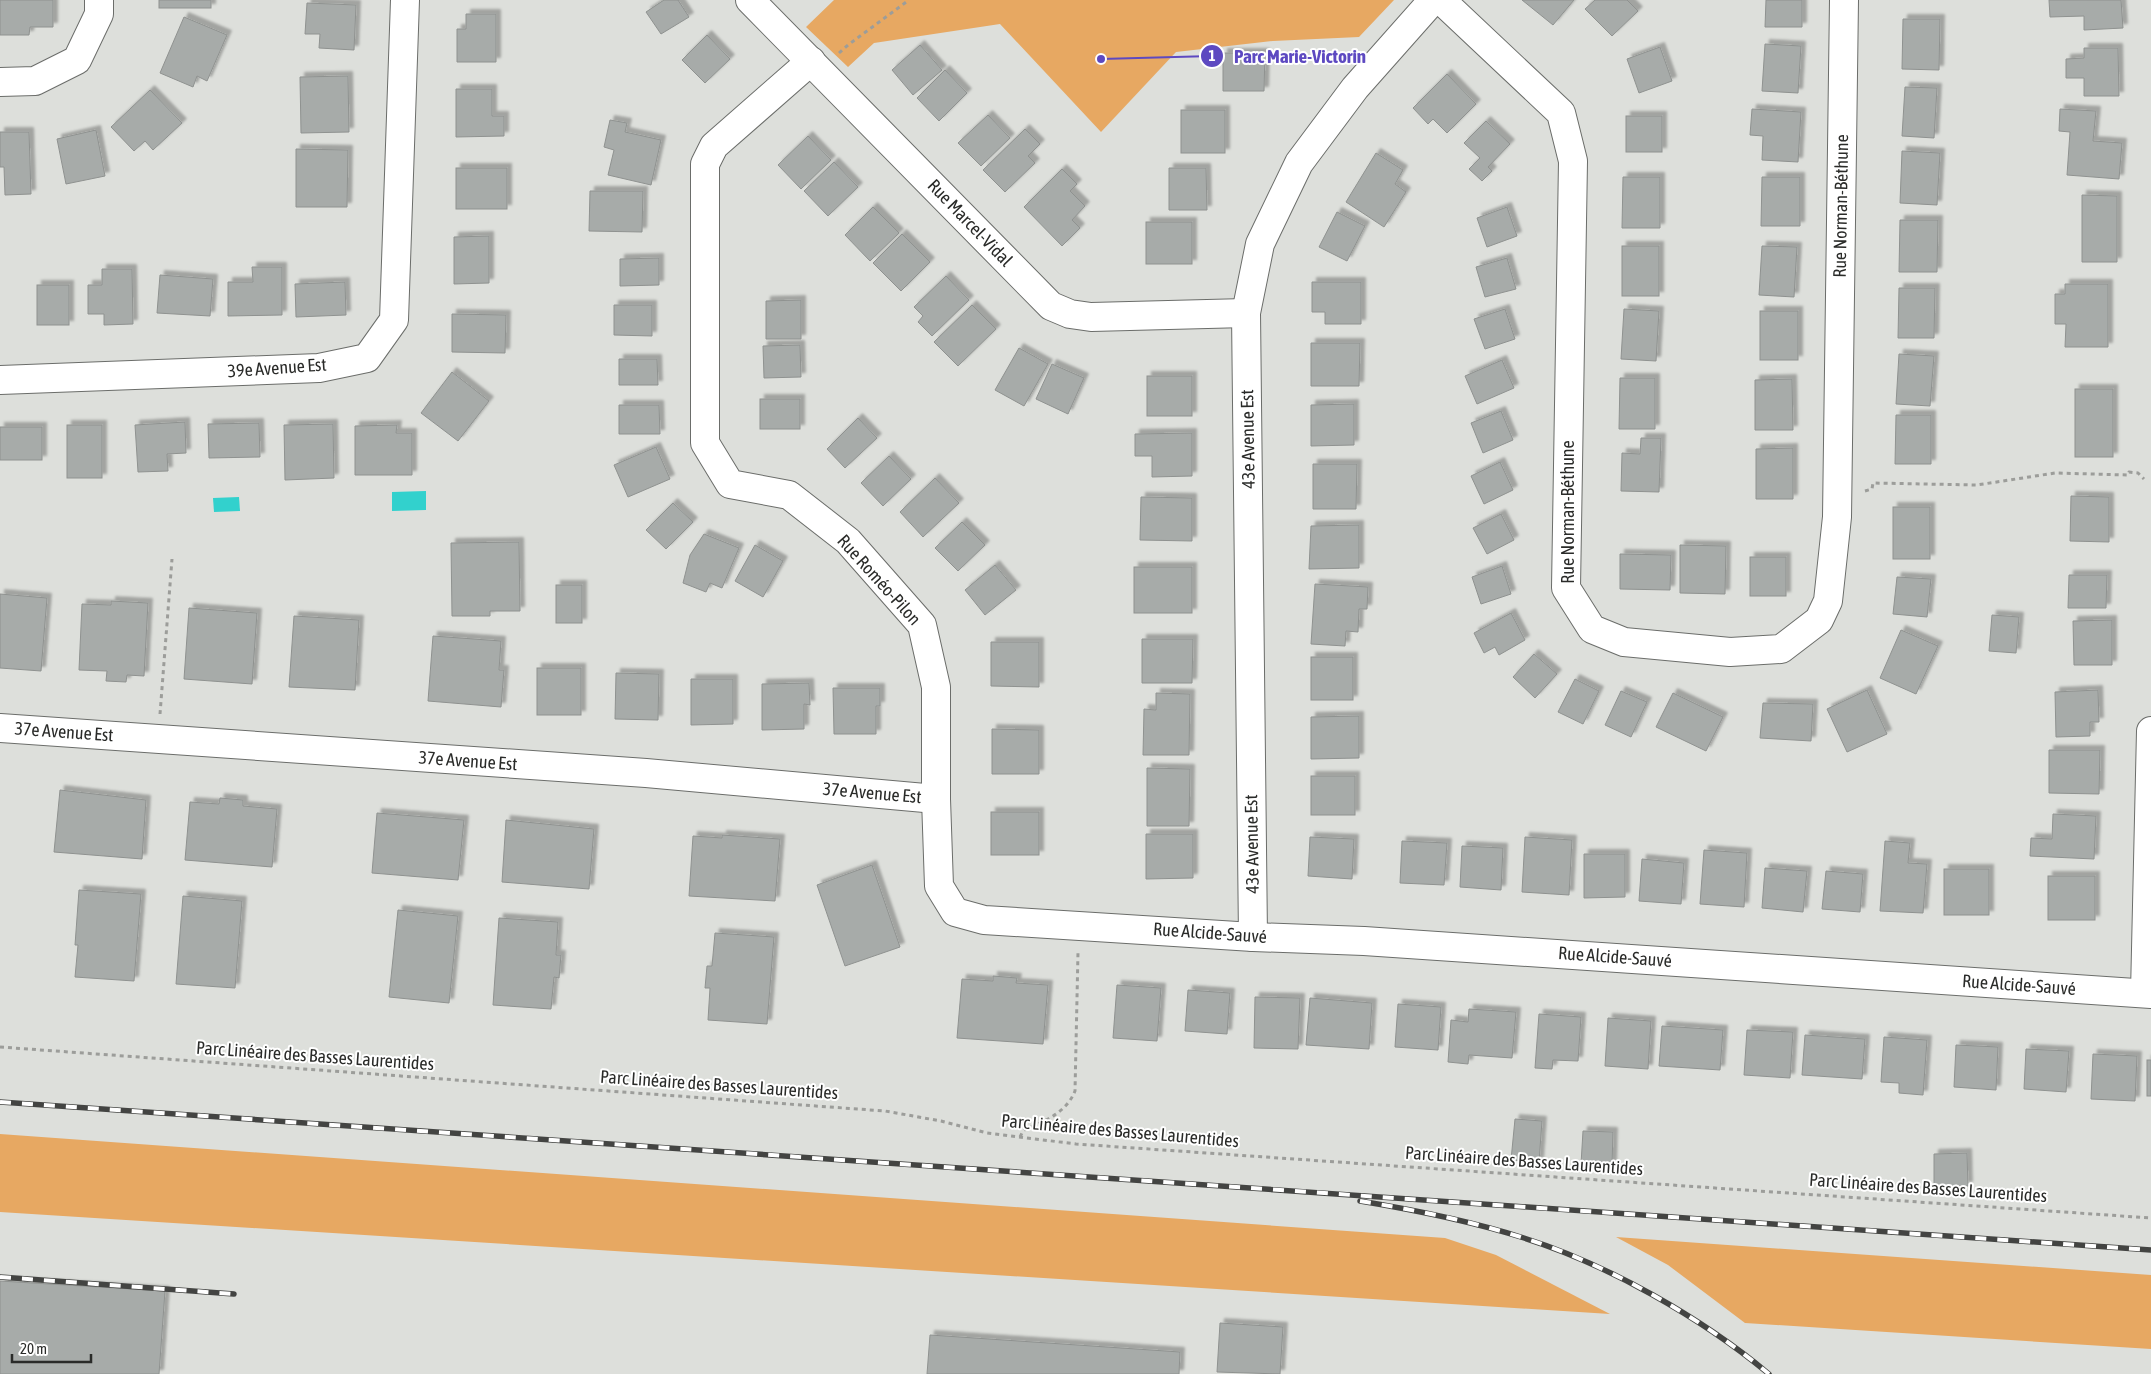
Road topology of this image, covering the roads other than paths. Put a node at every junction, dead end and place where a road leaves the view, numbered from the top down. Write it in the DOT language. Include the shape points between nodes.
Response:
graph roads {
  1 [pos="99,0"];
  2 [pos="405,0"];
  3 [pos="750,0"];
  4 [pos="1433,0"];
  5 [pos="1441,0"];
  6 [pos="1844,0"];
  7 [pos="816,66"];
  8 [pos="0,82"];
  9 [pos="1246,312"];
  10 [pos="0,380"];
  11 [pos="0,728"];
  12 [pos="2151,731"];
  13 [pos="936,799"];
  14 [pos="1078,934"];
  15 [pos="1253,937"];
  16 [pos="2148,994"];
  1 -- 8 [label="street" via="99,14 77,60 35,81"];
  2 -- 10 [label="street, 39e Avenue Est" via="394,320 367,358 319,368"];
  3 -- 7 [label="street, Rue Marcel-Vidal"];
  4 -- 9 [label="street, 43e Avenue Est" via="1356,88 1299,163 1260,244"];
  5 -- 6 [label="street, Rue Norman-Béthune" via="1561,112 1573,161 1566,588 1592,629 1624,642 1730,652 1781,649 1819,620 1828,602 1838,508"];
  7 -- 9 [label="street, Rue Marcel-Vidal" via="1051,306 1070,314 1090,317"];
  7 -- 13 [label="street, Rue Roméo-Pilon" via="714,146 705,164 704,443 730,484 790,495 848,541 922,625 936,687"];
  9 -- 15 [label="street, 43e Avenue Est"];
  11 -- 13 [label="street, 37e Avenue Est" via="636,772"];
  12 -- 16 [label="street"];
  13 -- 14 [label="street, Rue Roméo-Pilon" via="939,886 955,912 984,920"];
  14 -- 15 [label="street, Rue Alcide-Sauvé"];
  15 -- 16 [label="street, Rue Alcide-Sauvé" via="1364,941"];
}
